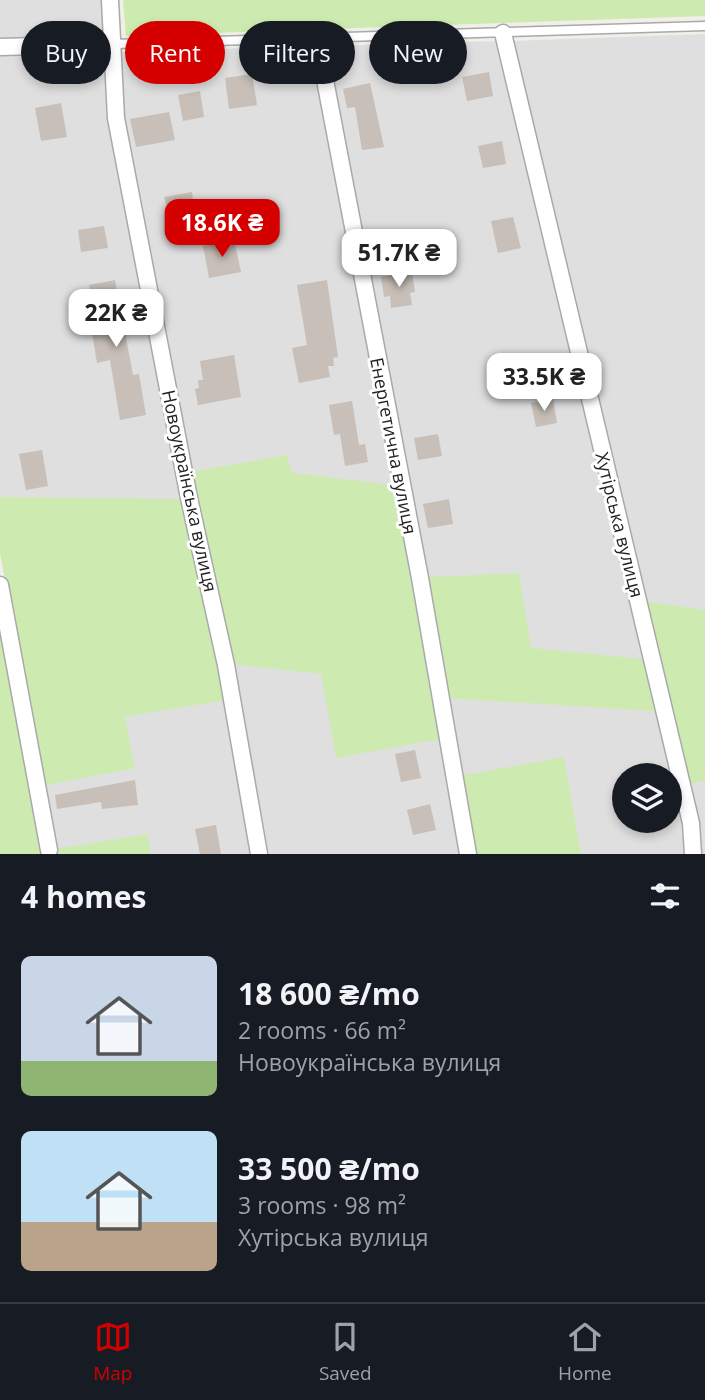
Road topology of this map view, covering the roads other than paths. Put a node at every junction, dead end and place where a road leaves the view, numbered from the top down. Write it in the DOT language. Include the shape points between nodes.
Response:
graph roads {
  1 [pos="110,0"];
  2 [pos="705,26"];
  3 [pos="503,33"];
  4 [pos="355,37"];
  5 [pos="239,40"];
  6 [pos="114,44"];
  7 [pos="0,47"];
  8 [pos="326,84"];
  9 [pos="0,585"];
  10 [pos="49,850"];
  11 [pos="260,854"];
  12 [pos="468,854"];
  13 [pos="693,854"];
  1 -- 6 [label="street, Новоукраїнська вулиця"];
  2 -- 3 [label="lane"];
  3 -- 4 [label="lane"];
  3 -- 13 [label="street, Хутірська вулиця" via="691,823"];
  5 -- 6 [label="lane"];
  6 -- 7 [label="street"];
  6 -- 11 [label="street, Новоукраїнська вулиця" via="116,118"];
  8 -- 12 [label="street, Енергетична вулиця"];
  9 -- 10 [label="street"];
}
